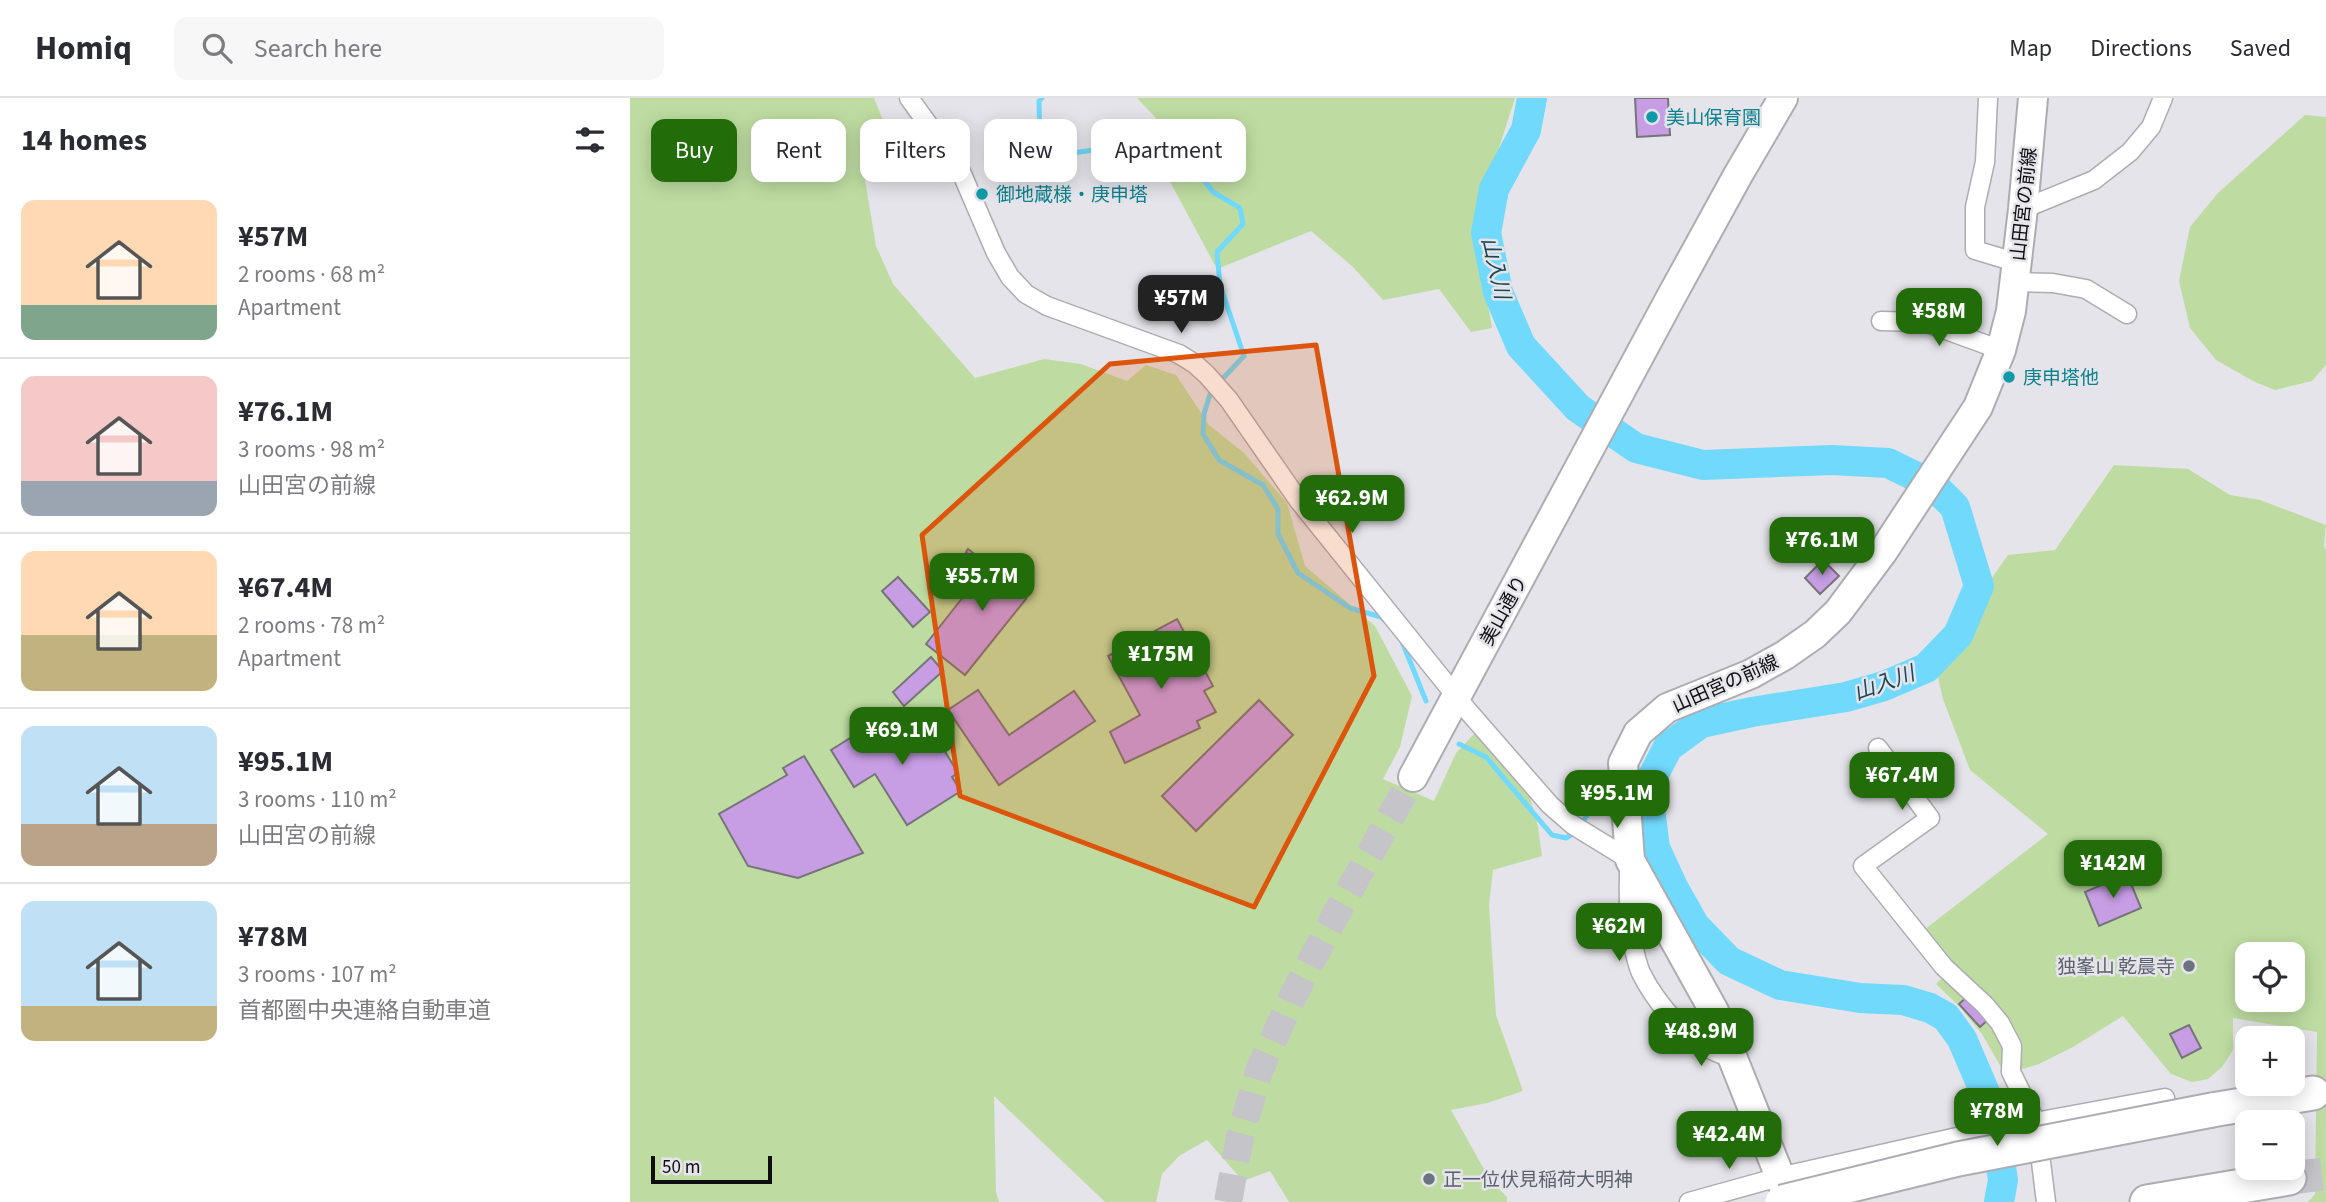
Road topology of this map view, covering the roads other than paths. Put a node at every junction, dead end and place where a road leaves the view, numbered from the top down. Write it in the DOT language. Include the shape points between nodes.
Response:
graph roads {
  1 [pos="909,98"];
  2 [pos="1783,98"];
  3 [pos="1988,98"];
  4 [pos="2033,98"];
  5 [pos="2163,98"];
  6 [pos="2023,209"];
  7 [pos="2016,272"];
  8 [pos="2120,310"];
  9 [pos="1881,321"];
  10 [pos="2001,350"];
  11 [pos="1457,696"];
  12 [pos="1878,748"];
  13 [pos="1413,777"];
  14 [pos="1630,860"];
  15 [pos="1734,1058"];
  16 [pos="2313,1093"];
  17 [pos="2165,1098"];
  18 [pos="2028,1123"];
  19 [pos="2278,1180"];
  20 [pos="1784,1194"];
  21 [pos="1689,1202"];
  22 [pos="2046,1202"];
  23 [pos="2147,1202"];
  1 -- 11 [label="street" via="959,167 1010,277 1026,294 1048,306 1179,354 1209,377 1299,501"];
  2 -- 11 [label="main road, 美山通り"];
  3 -- 7 [label="street" via="1985,162 1975,207 1976,250"];
  4 -- 6 [label="main road, 山田宮の前線"];
  5 -- 6 [label="street" via="2151,127 2130,152 2094,180"];
  6 -- 7 [label="main road, 山田宮の前線"];
  7 -- 8 [label="street" via="2086,289"];
  7 -- 10 [label="main road, 山田宮の前線"];
  9 -- 10 [label="street" via="1924,322"];
  10 -- 14 [label="main road, 山田宮の前線" via="1978,407 1838,612 1786,655 1667,708 1638,733 1623,773"];
  11 -- 13 [label="main road, 美山通り"];
  11 -- 14 [label="street" via="1550,805"];
  12 -- 18 [label="street" via="1930,818 1863,866 1944,967 2000,1023 2012,1046 2011,1072"];
  14 -- 15 [label="main road, 山田宮の前線" via="1708,999"];
  14 -- 15 [label="street" via="1630,921 1640,971 1665,1010 1689,1036 1706,1049"];
  15 -- 20 [label="main road, 山田宮の前線"];
  16 -- 20 [label="highway, bridge"];
  17 -- 18 [label="street"];
  18 -- 20 [label="street" via="1966,1135"];
  18 -- 22 [label="street"];
  19 -- 23 [label="highway"];
  20 -- 21 [label="street"];
}
